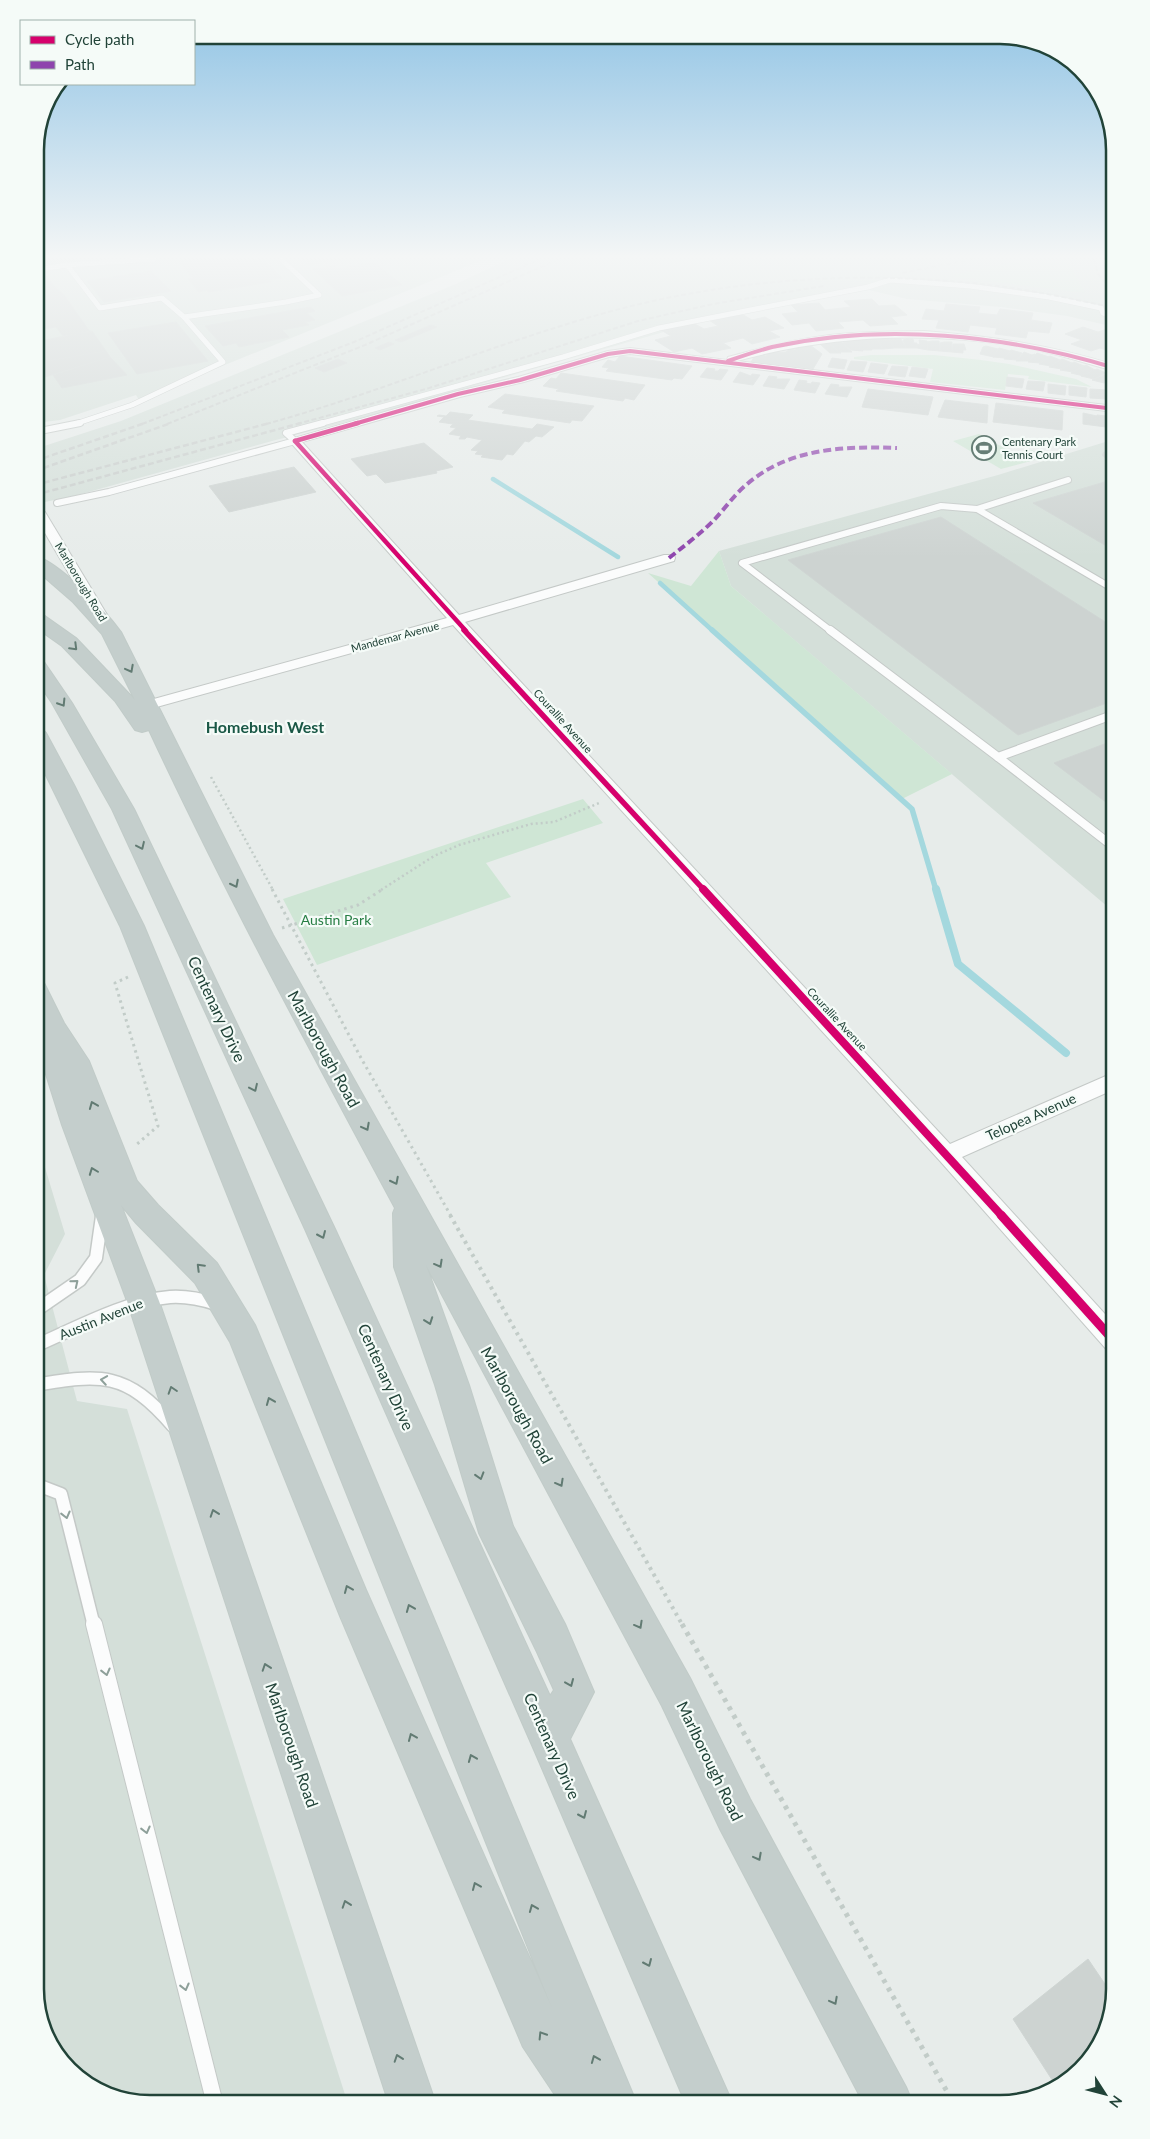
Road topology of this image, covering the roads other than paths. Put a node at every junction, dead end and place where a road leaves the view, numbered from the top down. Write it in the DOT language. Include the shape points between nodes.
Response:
graph roads {
  1 [pos="220,359"];
  2 [pos="557,359"];
  3 [pos="596,359"];
  4 [pos="697,359"];
  5 [pos="734,359"];
  6 [pos="1080,359"];
  7 [pos="725,362"];
  8 [pos="1106,366"];
  9 [pos="520,380"];
  10 [pos="448,398"];
  11 [pos="459,405"];
  12 [pos="1106,408"];
  13 [pos="378,418"];
  14 [pos="44,430"];
  15 [pos="295,441"];
  16 [pos="1068,480"];
  17 [pos="57,503"];
  18 [pos="977,509"];
  19 [pos="44,521"];
  20 [pos="669,558"];
  21 [pos="44,566"];
  22 [pos="1106,585"];
  23 [pos="455,620"];
  24 [pos="44,624"];
  25 [pos="111,632"];
  26 [pos="44,676"];
  27 [pos="148,705"];
  28 [pos="1106,717"];
  29 [pos="44,750"];
  30 [pos="998,757"];
  31 [pos="196,807"];
  32 [pos="1106,841"];
  33 [pos="44,1008"];
  34 [pos="53,1027"];
  35 [pos="1106,1084"];
  36 [pos="948,1155"];
  37 [pos="105,1201"];
  38 [pos="408,1206"];
  39 [pos="143,1301"];
  40 [pos="44,1305"];
  41 [pos="227,1308"];
  42 [pos="1106,1332"];
  43 [pos="44,1342"];
  44 [pos="44,1384"];
  45 [pos="194,1452"];
  46 [pos="44,1487"];
  47 [pos="549,1738"];
  48 [pos="213,2095"];
  49 [pos="411,2095"];
  50 [pos="583,2095"];
  51 [pos="610,2095"];
  52 [pos="706,2095"];
  53 [pos="884,2095"];
  1 -- 14 [label="lane" via="223,362 142,403 113,414"];
  2 -- 15 [label="lane" via="286,433"];
  3 -- 9 [label="street"];
  4 -- 7 [label="street"];
  5 -- 7 [label="street"];
  6 -- 8 [label="street"];
  7 -- 12 [label="street"];
  9 -- 10 [label="street"];
  9 -- 11 [label="street"];
  10 -- 11 [label="street"];
  10 -- 13 [label="street"];
  11 -- 13 [label="street"];
  13 -- 15 [label="street"];
  15 -- 17 [label="lane"];
  15 -- 23 [label="street, Courallie Avenue"];
  16 -- 18 [label="lane"];
  18 -- 22 [label="lane"];
  18 -- 30 [label="lane" via="941,506 742,563"];
  19 -- 25 [label="street, Marlborough Road"];
  20 -- 23 [label="street, Mandemar Avenue"];
  21 -- 25 [label="highway, Marlborough Road" via="80,598"];
  23 -- 27 [label="street, Mandemar Avenue"];
  23 -- 36 [label="street, Courallie Avenue"];
  24 -- 31 [label="highway, one-way" via="69,642 123,697"];
  25 -- 27 [label="highway, Marlborough Road, one-way"];
  26 -- 47 [label="highway, Centenary Drive, one-way" via="123,809 316,1220"];
  27 -- 31 [label="highway, Marlborough Road"];
  28 -- 30 [label="lane"];
  51 -- 29 [label="highway, one-way" via="132,926"];
  30 -- 32 [label="lane"];
  31 -- 38 [label="highway, Marlborough Road, one-way" via="261,935"];
  33 -- 34 [label="highway, Marlborough Road"];
  37 -- 34 [label="highway, Marlborough Road, one-way" via="57,1065"];
  41 -- 34 [label="highway, one-way" via="206,1273 125,1188 75,1061"];
  35 -- 36 [label="street, Telopea Avenue"];
  36 -- 42 [label="street, Courallie Avenue"];
  37 -- 39 [label="highway, Marlborough Road"];
  40 -- 37 [label="lane, one-way" via="80,1280 96,1258"];
  38 -- 47 [label="highway, one-way" via="410,1267 452,1385 497,1533 551,1638 574,1692"];
  38 -- 53 [label="highway, Marlborough Road, one-way" via="676,1692 735,1814"];
  39 -- 41 [label="lane, Austin Avenue" via="177,1296 201,1298"];
  39 -- 43 [label="lane, Austin Avenue"];
  45 -- 39 [label="highway, Marlborough Road, one-way"];
  50 -- 41 [label="highway, one-way" via="539,2031 353,1603 244,1335"];
  45 -- 44 [label="lane, one-way" via="163,1414 120,1383 103,1378"];
  49 -- 45 [label="highway, Marlborough Road, one-way"];
  46 -- 48 [label="lane, one-way" via="61,1494"];
  47 -- 52 [label="highway, Centenary Drive, one-way"];
}
